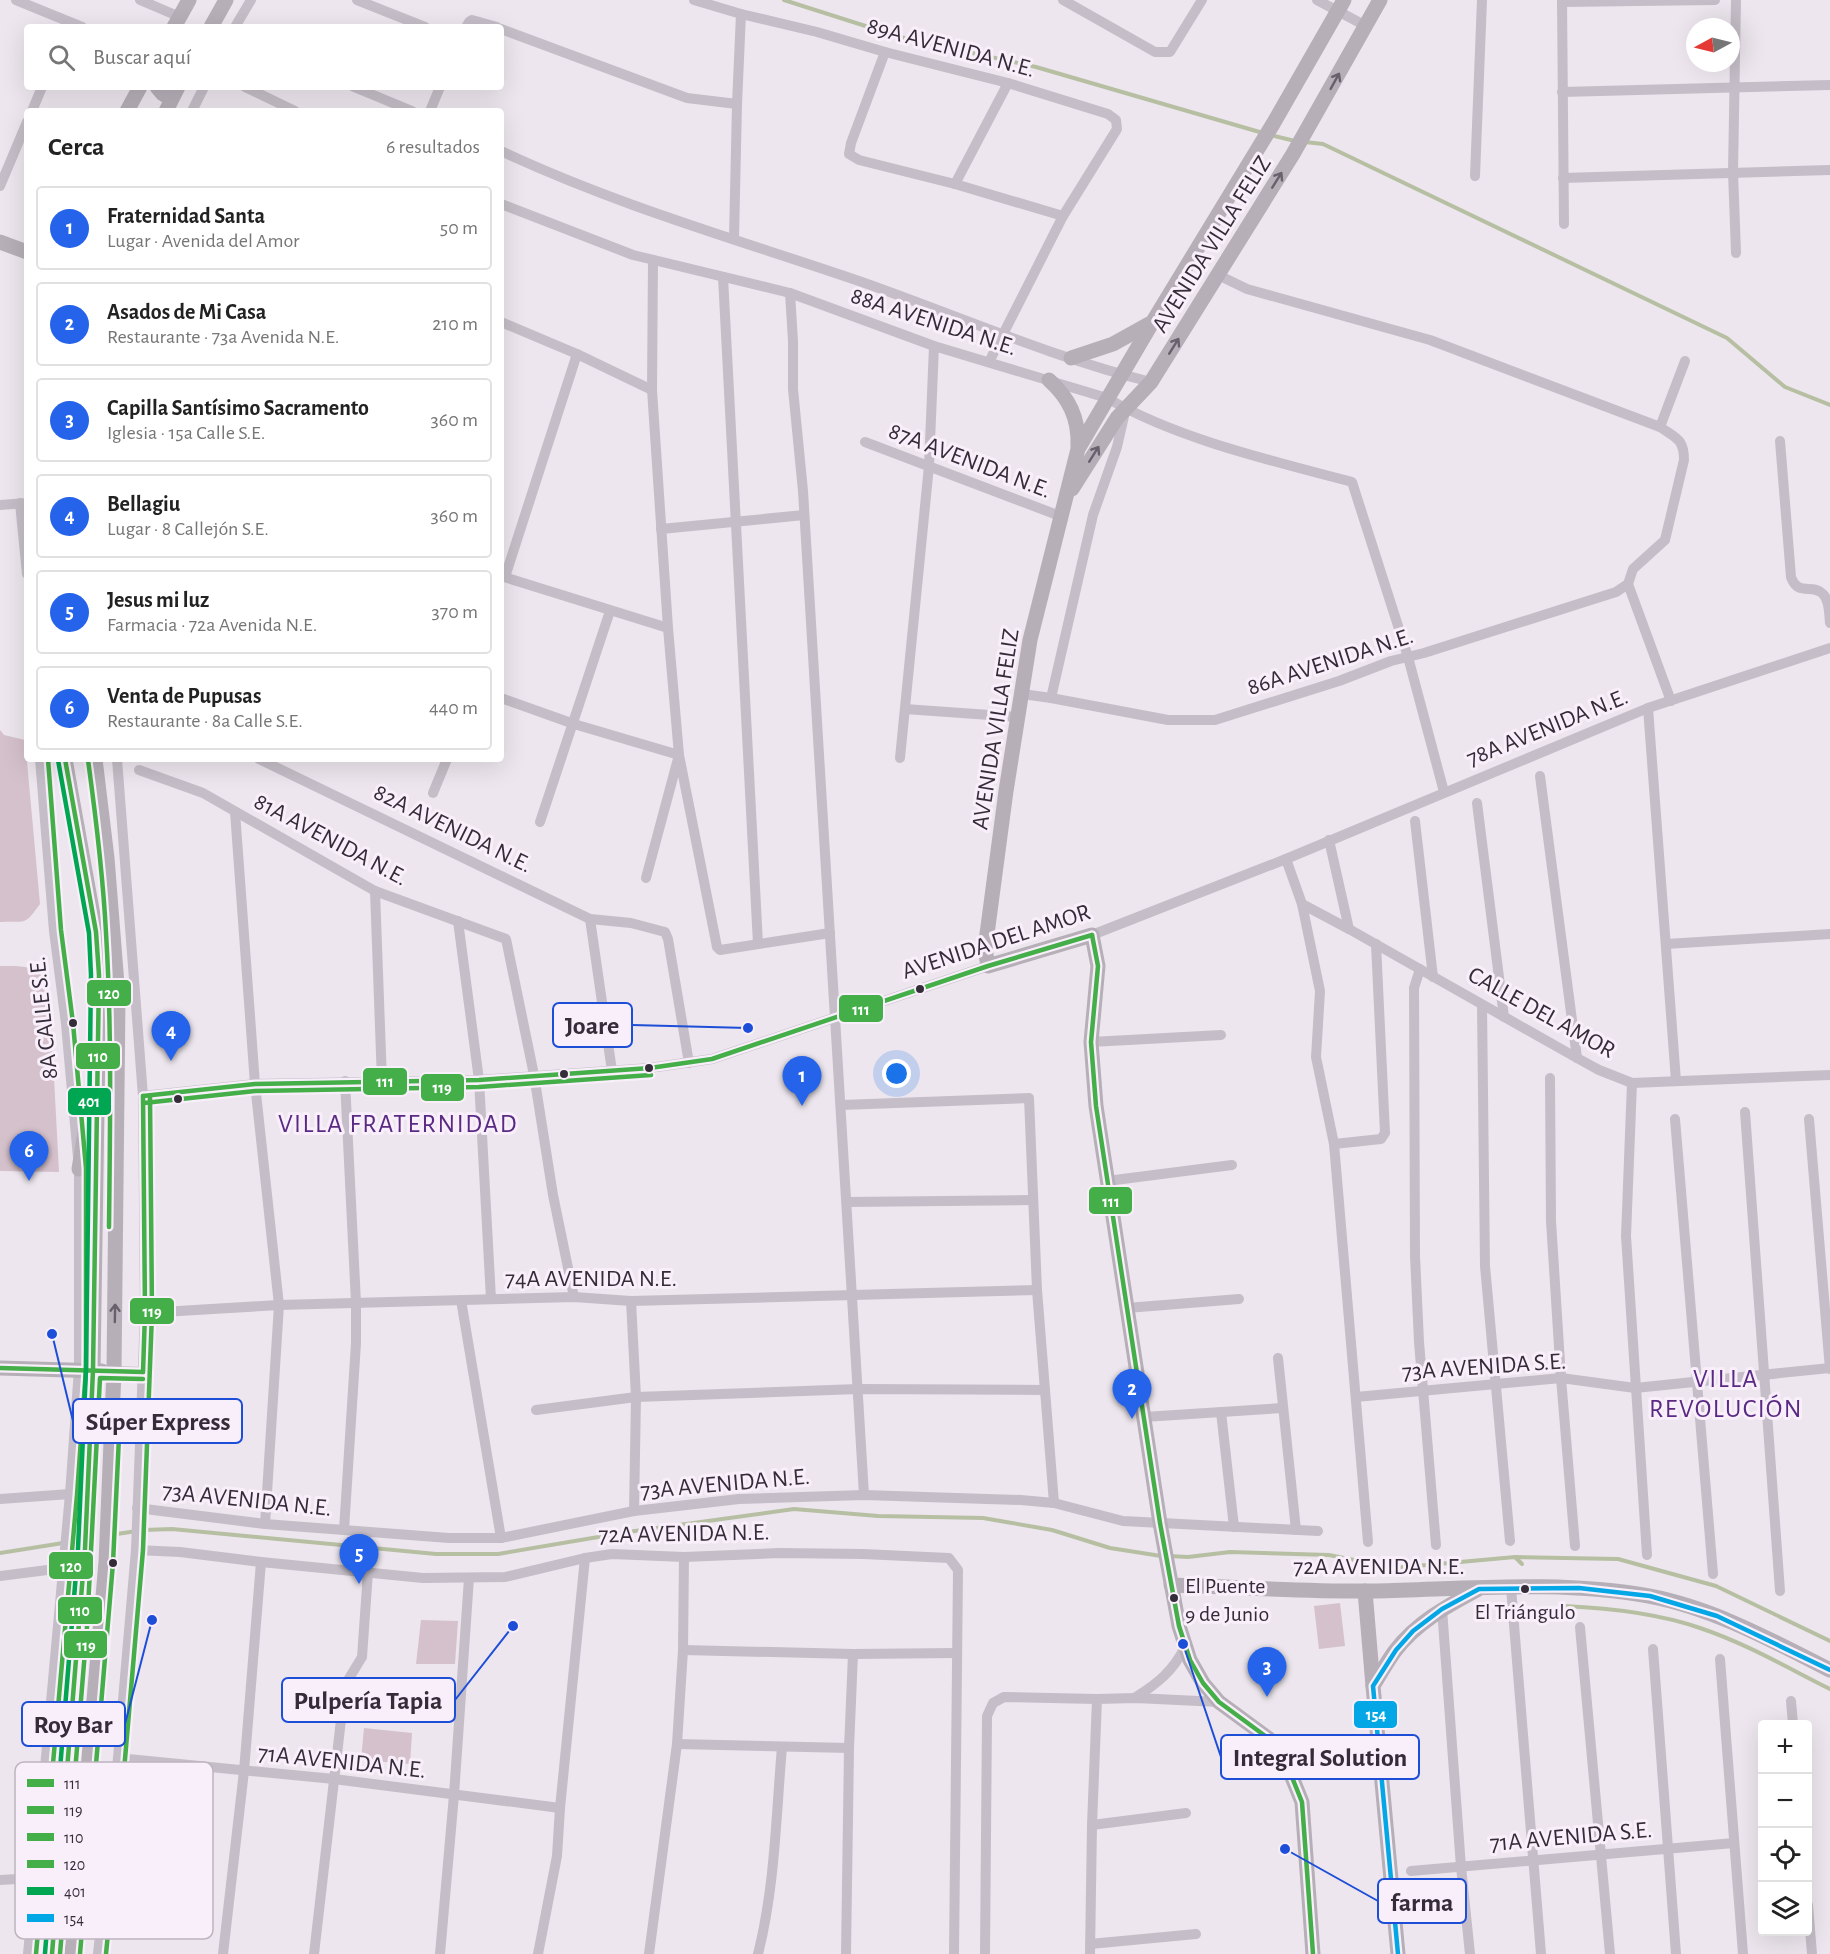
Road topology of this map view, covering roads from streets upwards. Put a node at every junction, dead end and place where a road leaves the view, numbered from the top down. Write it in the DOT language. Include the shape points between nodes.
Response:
graph roads {
  1 [pos="16,0"];
  2 [pos="140,0"];
  3 [pos="189,0"];
  4 [pos="226,0"];
  5 [pos="250,0"];
  6 [pos="357,0"];
  7 [pos="694,0"];
  8 [pos="1063,0"];
  9 [pos="1202,0"];
  10 [pos="1317,0"];
  11 [pos="1380,0"];
  12 [pos="1482,0"];
  13 [pos="1646,0"];
  14 [pos="1715,0"];
  15 [pos="1737,0"];
  16 [pos="1562,1"];
  17 [pos="1341,6"];
  18 [pos="741,14"];
  19 [pos="177,22"];
  20 [pos="66,24"];
  21 [pos="213,24"];
  22 [pos="237,24"];
  23 [pos="417,24"];
  24 [pos="467,24"];
  25 [pos="486,24"];
  26 [pos="1366,26"];
  27 [pos="504,30"];
  28 [pos="885,52"];
  29 [pos="1008,83"];
  30 [pos="1830,85"];
  31 [pos="1735,88"];
  32 [pos="41,90"];
  33 [pos="138,90"];
  34 [pos="160,90"];
  35 [pos="202,90"];
  36 [pos="251,90"];
  37 [pos="361,90"];
  38 [pos="439,90"];
  39 [pos="1562,92"];
  40 [pos="172,99"];
  41 [pos="737,104"];
  42 [pos="33,108"];
  43 [pos="129,108"];
  44 [pos="194,108"];
  45 [pos="290,108"];
  46 [pos="405,108"];
  47 [pos="431,108"];
  48 [pos="24,129"];
  49 [pos="504,152"];
  50 [pos="1830,170"];
  51 [pos="1732,172"];
  52 [pos="1475,176"];
  53 [pos="1563,178"];
  54 [pos="955,184"];
  55 [pos="0,186"];
  56 [pos="504,205"];
  57 [pos="1063,216"];
  58 [pos="1564,224"];
  59 [pos="734,238"];
  60 [pos="0,242"];
  61 [pos="24,251"];
  62 [pos="1736,253"];
  63 [pos="653,260"];
  64 [pos="1218,275"];
  65 [pos="723,277"];
  66 [pos="790,293"];
  67 [pos="504,323"];
  68 [pos="1152,323"];
  69 [pos="1003,336"];
  70 [pos="934,346"];
  71 [pos="577,354"];
  72 [pos="1071,358"];
  73 [pos="1685,361"];
  74 [pos="989,362"];
  75 [pos="1121,374"];
  76 [pos="1049,380"];
  77 [pos="1151,382"];
  78 [pos="652,390"];
  79 [pos="1107,398"];
  80 [pos="1126,409"];
  81 [pos="1660,427"];
  82 [pos="1780,441"];
  83 [pos="865,442"];
  84 [pos="1078,449"];
  85 [pos="929,466"];
  86 [pos="24,503"];
  87 [pos="0,505"];
  88 [pos="1062,509"];
  89 [pos="804,515"];
  90 [pos="735,521"];
  91 [pos="661,529"];
  92 [pos="504,573"];
  93 [pos="504,576"];
  94 [pos="1628,584"];
  95 [pos="610,611"];
  96 [pos="1830,623"];
  97 [pos="668,628"];
  98 [pos="1830,648"];
  99 [pos="1408,657"];
  100 [pos="1022,694"];
  101 [pos="1051,698"];
  102 [pos="504,699"];
  103 [pos="1671,701"];
  104 [pos="1648,708"];
  105 [pos="904,709"];
  106 [pos="1018,717"];
  107 [pos="573,724"];
  108 [pos="680,755"];
  109 [pos="900,758"];
  110 [pos="40,762"];
  111 [pos="66,762"];
  112 [pos="95,762"];
  113 [pos="117,762"];
  114 [pos="265,762"];
  115 [pos="446,762"];
  116 [pos="139,770"];
  117 [pos="1540,776"];
  118 [pos="1444,792"];
  119 [pos="433,793"];
  120 [pos="1477,803"];
  121 [pos="236,812"];
  122 [pos="1415,821"];
  123 [pos="540,822"];
  124 [pos="1329,840"];
  125 [pos="1286,859"];
  126 [pos="646,878"];
  127 [pos="375,891"];
  128 [pos="1302,904"];
  129 [pos="590,919"];
  130 [pos="458,921"];
  131 [pos="1349,929"];
  132 [pos="830,933"];
  133 [pos="1830,934"];
  134 [pos="1092,935"];
  135 [pos="758,944"];
  136 [pos="1376,944"];
  137 [pos="1666,944"];
  138 [pos="988,966"];
  139 [pos="1420,969"];
  140 [pos="1434,977"];
  141 [pos="1482,1005"];
  142 [pos="1504,1017"];
  143 [pos="834,1018"];
  144 [pos="1221,1035"];
  145 [pos="1091,1042"];
  146 [pos="97,1057"];
  147 [pos="1577,1058"];
  148 [pos="689,1064"];
  149 [pos="612,1071"];
  150 [pos="1830,1075"];
  151 [pos="534,1076"];
  152 [pos="1550,1078"];
  153 [pos="479,1080"];
  154 [pos="382,1081"];
  155 [pos="1676,1081"];
  156 [pos="345,1082"];
  157 [pos="1632,1083"];
  158 [pos="255,1084"];
  159 [pos="143,1096"];
  160 [pos="841,1105"];
  161 [pos="1745,1112"];
  162 [pos="1675,1119"];
  163 [pos="1809,1119"];
  164 [pos="1334,1144"];
  165 [pos="1232,1165"];
  166 [pos="79,1169"];
  167 [pos="1107,1181"];
  168 [pos="1033,1200"];
  169 [pos="847,1202"];
  170 [pos="1037,1290"];
  171 [pos="852,1295"];
  172 [pos="574,1297"];
  173 [pos="491,1299"];
  174 [pos="1239,1299"];
  175 [pos="461,1300"];
  176 [pos="631,1301"];
  177 [pos="356,1303"];
  178 [pos="279,1305"];
  179 [pos="1127,1308"];
  180 [pos="145,1313"];
  181 [pos="1278,1358"];
  182 [pos="0,1368"];
  183 [pos="1830,1368"];
  184 [pos="86,1370"];
  185 [pos="114,1371"];
  186 [pos="142,1372"];
  187 [pos="1764,1375"];
  188 [pos="1561,1378"];
  189 [pos="1697,1382"];
  190 [pos="1496,1384"];
  191 [pos="1635,1388"];
  192 [pos="858,1389"];
  193 [pos="1045,1390"];
  194 [pos="1423,1391"];
  195 [pos="636,1397"];
  196 [pos="1356,1397"];
  197 [pos="1283,1408"];
  198 [pos="536,1410"];
  199 [pos="1221,1412"];
  200 [pos="1144,1417"];
  201 [pos="70,1494"];
  202 [pos="864,1495"];
  203 [pos="0,1498"];
  204 [pos="1054,1503"];
  205 [pos="634,1512"];
  206 [pos="137,1513"];
  207 [pos="1160,1523"];
  208 [pos="265,1524"];
  209 [pos="1234,1527"];
  210 [pos="344,1530"];
  211 [pos="1296,1530"];
  212 [pos="1318,1531"];
  213 [pos="501,1538"];
  214 [pos="1510,1541"];
  215 [pos="136,1542"];
  216 [pos="1368,1542"];
  217 [pos="1436,1545"];
  218 [pos="1575,1546"];
  219 [pos="1647,1555"];
  220 [pos="684,1557"];
  221 [pos="585,1558"];
  222 [pos="64,1562"];
  223 [pos="261,1562"];
  224 [pos="368,1572"];
  225 [pos="1713,1574"];
  226 [pos="0,1576"];
  227 [pos="469,1578"];
  228 [pos="1171,1581"];
  229 [pos="1510,1588"];
  230 [pos="1479,1589"];
  231 [pos="1365,1591"];
  232 [pos="1780,1591"];
  233 [pos="1442,1609"];
  234 [pos="1580,1627"];
  235 [pos="1185,1647"];
  236 [pos="1653,1649"];
  237 [pos="683,1650"];
  238 [pos="957,1653"];
  239 [pos="853,1654"];
  240 [pos="1720,1659"];
  241 [pos="1830,1670"];
  242 [pos="1373,1686"];
  243 [pos="1136,1698"];
  244 [pos="1097,1699"];
  245 [pos="1791,1701"];
  246 [pos="1219,1702"];
  247 [pos="1793,1720"];
  248 [pos="677,1744"];
  249 [pos="782,1747"];
  250 [pos="849,1748"];
  251 [pos="118,1758"];
  252 [pos="46,1762"];
  253 [pos="68,1762"];
  254 [pos="89,1762"];
  255 [pos="118,1762"];
  256 [pos="154,1762"];
  257 [pos="213,1769"];
  258 [pos="244,1772"];
  259 [pos="334,1779"];
  260 [pos="454,1795"];
  261 [pos="560,1808"];
  262 [pos="1186,1813"];
  263 [pos="1092,1825"];
  264 [pos="1734,1843"];
  265 [pos="1668,1849"];
  266 [pos="1601,1856"];
  267 [pos="1533,1861"];
  268 [pos="1461,1867"];
  269 [pos="1411,1871"];
  270 [pos="15,1879"];
  271 [pos="0,1880"];
  272 [pos="1196,1934"];
  273 [pos="1811,1936"];
  274 [pos="29,1939"];
  275 [pos="53,1939"];
  276 [pos="73,1939"];
  277 [pos="100,1939"];
  278 [pos="1090,1949"];
  279 [pos="28,1954"];
  280 [pos="52,1954"];
  281 [pos="72,1954"];
  282 [pos="98,1954"];
  283 [pos="223,1954"];
  284 [pos="314,1954"];
  285 [pos="440,1954"];
  286 [pos="538,1954"];
  287 [pos="649,1954"];
  288 [pos="758,1954"];
  289 [pos="846,1954"];
  290 [pos="954,1954"];
  291 [pos="985,1954"];
  292 [pos="1312,1954"];
  293 [pos="1398,1954"];
  294 [pos="1470,1954"];
  295 [pos="1540,1954"];
  296 [pos="1610,1954"];
  297 [pos="1676,1954"];
  298 [pos="1743,1954"];
  299 [pos="1812,1954"];
  1 -- 20 [label="street"];
  2 -- 19 [label="street"];
  3 -- 19 [label="street"];
  4 -- 21 [label="street"];
  5 -- 22 [label="street"];
  6 -- 23 [label="street"];
  7 -- 18 [label="street, 89A AVENIDA N.E."];
  8 -- 9 [label="street" via="1162,53 1170,52"];
  10 -- 17 [label="street"];
  11 -- 26 [label="street, AVENIDA VILLA FELIZ"];
  12 -- 52 [label="street"];
  13 -- 14 [label="street"];
  13 -- 16 [label="street"];
  15 -- 31 [label="street"];
  16 -- 39 [label="street"];
  17 -- 26 [label="street"];
  17 -- 68 [label="street, AVENIDA VILLA FELIZ"];
  18 -- 28 [label="street, 89A AVENIDA N.E."];
  18 -- 41 [label="street"];
  24 -- 25 [label="street" via="472,20"];
  64 -- 26 [label="street, AVENIDA VILLA FELIZ, one-way"];
  27 -- 41 [label="street" via="687,98"];
  28 -- 29 [label="street, 89A AVENIDA N.E."];
  28 -- 54 [label="street" via="849,154 859,160"];
  29 -- 54 [label="street"];
  29 -- 57 [label="street, 89A AVENIDA N.E." via="1108,114 1116,120 1118,129"];
  30 -- 31 [label="street"];
  31 -- 39 [label="street"];
  31 -- 51 [label="street"];
  32 -- 42 [label="street"];
  33 -- 43 [label="street"];
  34 -- 40 [label="street"];
  35 -- 44 [label="street"];
  36 -- 45 [label="street"];
  37 -- 46 [label="street"];
  38 -- 47 [label="street"];
  39 -- 53 [label="street"];
  41 -- 59 [label="street"];
  48 -- 55 [label="street"];
  49 -- 59 [label="street, 88A AVENIDA N.E." via="683,223"];
  50 -- 51 [label="street"];
  51 -- 53 [label="street"];
  51 -- 62 [label="street"];
  53 -- 58 [label="street"];
  54 -- 57 [label="street"];
  56 -- 63 [label="street, 88A AVENIDA N.E."];
  57 -- 69 [label="street"];
  59 -- 69 [label="street, 88A AVENIDA N.E."];
  60 -- 61 [label="street"];
  63 -- 65 [label="street, 88A AVENIDA N.E."];
  63 -- 78 [label="street"];
  77 -- 64 [label="street, AVENIDA VILLA FELIZ, one-way"];
  64 -- 81 [label="street" via="1247,289 1430,340"];
  65 -- 66 [label="street, 88A AVENIDA N.E."];
  65 -- 90 [label="street"];
  66 -- 70 [label="street, 88A AVENIDA N.E."];
  66 -- 89 [label="street" via="793,389"];
  67 -- 71 [label="street"];
  68 -- 72 [label="street" via="1113,344"];
  68 -- 75 [label="street, AVENIDA VILLA FELIZ"];
  69 -- 72 [label="street, 88A AVENIDA N.E."];
  69 -- 74 [label="street"];
  70 -- 74 [label="street, 88A AVENIDA N.E."];
  70 -- 85 [label="street"];
  71 -- 78 [label="street"];
  71 -- 92 [label="street"];
  72 -- 75 [label="street, 88A AVENIDA N.E."];
  73 -- 81 [label="street"];
  74 -- 76 [label="street, 88A AVENIDA N.E."];
  75 -- 77 [label="street, 88A AVENIDA N.E."];
  75 -- 79 [label="street, AVENIDA VILLA FELIZ"];
  76 -- 79 [label="street, 88A AVENIDA N.E."];
  76 -- 84 [label="street" via="1061,391 1076,418"];
  77 -- 80 [label="street, AVENIDA VILLA FELIZ"];
  78 -- 91 [label="street"];
  79 -- 80 [label="street, 88A AVENIDA N.E."];
  79 -- 84 [label="street, AVENIDA VILLA FELIZ"];
  88 -- 80 [label="street, AVENIDA VILLA FELIZ, one-way"];
  80 -- 99 [label="street, 88A AVENIDA N.E." via="1200,438 1352,482"];
  80 -- 101 [label="street" via="1093,515"];
  81 -- 94 [label="street" via="1679,439 1684,460 1665,540 1633,569"];
  82 -- 96 [label="street" via="1791,577 1798,588 1823,593"];
  83 -- 85 [label="street, 87A AVENIDA N.E."];
  84 -- 88 [label="street, AVENIDA VILLA FELIZ"];
  85 -- 88 [label="street, 87A AVENIDA N.E."];
  85 -- 105 [label="street"];
  86 -- 87 [label="street"];
  88 -- 100 [label="street, AVENIDA VILLA FELIZ" via="1030,640"];
  89 -- 90 [label="street"];
  89 -- 132 [label="street"];
  90 -- 91 [label="street"];
  90 -- 135 [label="street"];
  91 -- 97 [label="street"];
  93 -- 95 [label="street"];
  94 -- 99 [label="street, 86A AVENIDA N.E." via="1616,592"];
  94 -- 103 [label="street"];
  95 -- 97 [label="street"];
  95 -- 107 [label="street"];
  97 -- 108 [label="street"];
  98 -- 103 [label="street, 78A AVENIDA N.E."];
  99 -- 101 [label="street, 86A AVENIDA N.E." via="1215,720 1168,720"];
  99 -- 118 [label="street"];
  100 -- 101 [label="street, 86A AVENIDA N.E."];
  100 -- 106 [label="street, AVENIDA VILLA FELIZ"];
  102 -- 107 [label="street"];
  103 -- 104 [label="street, 78A AVENIDA N.E."];
  104 -- 118 [label="street, 78A AVENIDA N.E."];
  104 -- 137 [label="street"];
  105 -- 106 [label="street"];
  105 -- 109 [label="street"];
  106 -- 138 [label="street, AVENIDA VILLA FELIZ" via="985,948"];
  107 -- 108 [label="street"];
  107 -- 123 [label="street"];
  108 -- 126 [label="street"];
  108 -- 135 [label="street" via="717,947 720,950"];
  110 -- 166 [label="street, 8A CALLE S.E."];
  111 -- 146 [label="street" via="96,932"];
  185 -- 112 [label="street, one-way" via="117,997"];
  113 -- 159 [label="street"];
  114 -- 129 [label="street, 82A AVENIDA N.E."];
  115 -- 119 [label="street"];
  116 -- 121 [label="street, 81A AVENIDA N.E." via="203,793"];
  117 -- 147 [label="street"];
  118 -- 124 [label="street, 78A AVENIDA N.E."];
  120 -- 142 [label="street"];
  121 -- 127 [label="street, 81A AVENIDA N.E."];
  121 -- 158 [label="street"];
  122 -- 140 [label="street"];
  124 -- 125 [label="street, 78A AVENIDA N.E."];
  124 -- 131 [label="street"];
  125 -- 128 [label="street"];
  125 -- 134 [label="street, AVENIDA DEL AMOR"];
  127 -- 130 [label="street, 81A AVENIDA N.E."];
  127 -- 154 [label="street"];
  128 -- 131 [label="street, CALLE DEL AMOR"];
  128 -- 164 [label="street" via="1320,991 1316,1057"];
  129 -- 148 [label="street, 82A AVENIDA N.E." via="631,923 665,932"];
  129 -- 149 [label="street"];
  130 -- 151 [label="street, 81A AVENIDA N.E." via="506,939"];
  130 -- 153 [label="street"];
  131 -- 136 [label="street, CALLE DEL AMOR"];
  132 -- 135 [label="street"];
  132 -- 143 [label="street"];
  133 -- 137 [label="street"];
  134 -- 138 [label="street, AVENIDA DEL AMOR"];
  134 -- 145 [label="street" via="1098,966"];
  136 -- 139 [label="street, CALLE DEL AMOR"];
  136 -- 164 [label="street" via="1384,1133 1381,1139"];
  137 -- 155 [label="street"];
  138 -- 143 [label="street, AVENIDA DEL AMOR"];
  139 -- 140 [label="street, CALLE DEL AMOR"];
  139 -- 194 [label="street" via="1414,988 1414,1184"];
  140 -- 141 [label="street, CALLE DEL AMOR"];
  141 -- 142 [label="street, CALLE DEL AMOR"];
  141 -- 190 [label="street" via="1485,1266"];
  142 -- 147 [label="street, CALLE DEL AMOR"];
  143 -- 148 [label="street, AVENIDA DEL AMOR"];
  143 -- 160 [label="street"];
  144 -- 145 [label="street"];
  145 -- 167 [label="street"];
  146 -- 166 [label="street"];
  146 -- 184 [label="street"];
  147 -- 157 [label="street, CALLE DEL AMOR"];
  148 -- 149 [label="street, AVENIDA DEL AMOR"];
  149 -- 151 [label="street, AVENIDA DEL AMOR"];
  150 -- 155 [label="street, CALLE DEL AMOR"];
  151 -- 153 [label="street, AVENIDA DEL AMOR"];
  151 -- 172 [label="street"];
  152 -- 188 [label="street" via="1551,1221"];
  153 -- 154 [label="street, AVENIDA DEL AMOR"];
  153 -- 173 [label="street"];
  154 -- 156 [label="street, AVENIDA DEL AMOR"];
  155 -- 157 [label="street, CALLE DEL AMOR"];
  156 -- 158 [label="street, AVENIDA DEL AMOR"];
  156 -- 177 [label="street"];
  157 -- 191 [label="street" via="1626,1236"];
  158 -- 159 [label="street, AVENIDA DEL AMOR"];
  158 -- 178 [label="street"];
  159 -- 180 [label="street"];
  160 -- 168 [label="street" via="1029,1098"];
  160 -- 169 [label="street"];
  161 -- 187 [label="street"];
  162 -- 189 [label="street"];
  163 -- 183 [label="street"];
  164 -- 196 [label="street"];
  165 -- 167 [label="street"];
  166 -- 184 [label="street, 8A CALLE S.E."];
  167 -- 179 [label="street"];
  168 -- 169 [label="street"];
  168 -- 170 [label="street"];
  169 -- 171 [label="street"];
  170 -- 171 [label="street, 74A AVENIDA N.E."];
  170 -- 193 [label="street"];
  171 -- 176 [label="street, 74A AVENIDA N.E."];
  171 -- 192 [label="street"];
  172 -- 173 [label="street, 74A AVENIDA N.E."];
  172 -- 176 [label="street, 74A AVENIDA N.E."];
  173 -- 175 [label="street, 74A AVENIDA N.E."];
  174 -- 179 [label="street"];
  175 -- 177 [label="street, 74A AVENIDA N.E."];
  175 -- 213 [label="street"];
  176 -- 195 [label="street"];
  177 -- 178 [label="street, 74A AVENIDA N.E."];
  177 -- 210 [label="street"];
  178 -- 180 [label="street, 74A AVENIDA N.E."];
  178 -- 208 [label="street"];
  179 -- 200 [label="street"];
  180 -- 186 [label="street"];
  181 -- 197 [label="street"];
  182 -- 184 [label="street"];
  183 -- 187 [label="street, 73A AVENIDA S.E."];
  184 -- 185 [label="street"];
  184 -- 201 [label="street, 8A CALLE S.E."];
  184 -- 253 [label="street" via="85,1549"];
  185 -- 186 [label="street"];
  185 -- 254 [label="street" via="109,1524"];
  186 -- 206 [label="street"];
  187 -- 189 [label="street, 73A AVENIDA S.E."];
  187 -- 232 [label="street"];
  188 -- 190 [label="street, 73A AVENIDA S.E."];
  188 -- 191 [label="street, 73A AVENIDA S.E."];
  188 -- 218 [label="street"];
  189 -- 191 [label="street, 73A AVENIDA S.E."];
  189 -- 225 [label="street"];
  190 -- 194 [label="street, 73A AVENIDA S.E."];
  190 -- 214 [label="street"];
  191 -- 219 [label="street"];
  192 -- 193 [label="street"];
  192 -- 195 [label="street"];
  192 -- 202 [label="street"];
  193 -- 204 [label="street"];
  194 -- 196 [label="street, 73A AVENIDA S.E."];
  194 -- 217 [label="street"];
  195 -- 198 [label="street"];
  195 -- 205 [label="street"];
  196 -- 216 [label="street"];
  197 -- 199 [label="street"];
  197 -- 211 [label="street"];
  199 -- 200 [label="street"];
  199 -- 209 [label="street"];
  200 -- 207 [label="street"];
  201 -- 203 [label="street"];
  201 -- 222 [label="street, 8A CALLE S.E."];
  202 -- 204 [label="street, 73A AVENIDA N.E."];
  202 -- 205 [label="street, 73A AVENIDA N.E." via="739,1499"];
  204 -- 207 [label="street, 73A AVENIDA N.E." via="1123,1521"];
  205 -- 213 [label="street, 73A AVENIDA N.E."];
  206 -- 208 [label="street, 73A AVENIDA N.E."];
  206 -- 215 [label="street"];
  207 -- 209 [label="street, 73A AVENIDA N.E."];
  207 -- 228 [label="street"];
  208 -- 210 [label="street, 73A AVENIDA N.E."];
  209 -- 211 [label="street, 73A AVENIDA N.E."];
  210 -- 213 [label="street, 73A AVENIDA N.E."];
  211 -- 212 [label="street, 73A AVENIDA N.E."];
  215 -- 223 [label="street, 72A AVENIDA N.E."];
  215 -- 251 [label="street"];
  220 -- 221 [label="street, 72A AVENIDA N.E." via="612,1554"];
  220 -- 237 [label="street"];
  220 -- 238 [label="street, 72A AVENIDA N.E." via="791,1553 949,1558 958,1570"];
  221 -- 227 [label="street, 72A AVENIDA N.E." via="504,1577"];
  221 -- 261 [label="street"];
  222 -- 226 [label="street"];
  222 -- 252 [label="street, 8A CALLE S.E."];
  223 -- 224 [label="street, 72A AVENIDA N.E."];
  223 -- 258 [label="street"];
  224 -- 227 [label="street, 72A AVENIDA N.E."];
  224 -- 259 [label="street" via="362,1657 345,1685"];
  227 -- 260 [label="street"];
  228 -- 231 [label="street, 72A AVENIDA N.E."];
  228 -- 235 [label="street"];
  229 -- 230 [label="street, 72A AVENIDA N.E."];
  229 -- 241 [label="street, 72A AVENIDA N.E." via="1579,1588 1650,1596 1738,1626"];
  229 -- 267 [label="street"];
  230 -- 231 [label="street, 72A AVENIDA N.E."];
  230 -- 233 [label="street"];
  231 -- 242 [label="street"];
  233 -- 242 [label="street" via="1396,1650"];
  233 -- 268 [label="street"];
  234 -- 266 [label="street"];
  235 -- 243 [label="street" via="1167,1675"];
  235 -- 246 [label="street" via="1203,1683"];
  236 -- 265 [label="street"];
  237 -- 239 [label="street"];
  237 -- 248 [label="street"];
  238 -- 239 [label="street"];
  238 -- 290 [label="street"];
  239 -- 250 [label="street"];
  240 -- 264 [label="street"];
  242 -- 293 [label="street"];
  243 -- 244 [label="street"];
  243 -- 246 [label="street"];
  244 -- 263 [label="street"];
  244 -- 291 [label="street" via="1004,1697 993,1703 987,1716"];
  245 -- 247 [label="street"];
  246 -- 292 [label="street" via="1268,1738 1283,1755 1302,1802"];
  248 -- 249 [label="street"];
  248 -- 287 [label="street"];
  249 -- 250 [label="street"];
  249 -- 288 [label="street" via="771,1888"];
  250 -- 289 [label="street"];
  251 -- 255 [label="street"];
  251 -- 256 [label="street, 71A AVENIDA N.E."];
  257 -- 258 [label="street, 71A AVENIDA N.E."];
  258 -- 259 [label="street, 71A AVENIDA N.E."];
  258 -- 283 [label="street"];
  259 -- 260 [label="street, 71A AVENIDA N.E."];
  259 -- 284 [label="street"];
  260 -- 261 [label="street, 71A AVENIDA N.E."];
  260 -- 285 [label="street"];
  261 -- 286 [label="street" via="557,1856"];
  262 -- 263 [label="street"];
  263 -- 278 [label="street"];
  264 -- 265 [label="street, 71A AVENIDA S.E."];
  264 -- 298 [label="street"];
  265 -- 266 [label="street, 71A AVENIDA S.E."];
  265 -- 297 [label="street"];
  266 -- 267 [label="street, 71A AVENIDA S.E."];
  266 -- 296 [label="street"];
  267 -- 268 [label="street, 71A AVENIDA S.E."];
  267 -- 295 [label="street"];
  268 -- 269 [label="street, 71A AVENIDA S.E."];
  268 -- 294 [label="street"];
  270 -- 271 [label="street"];
  272 -- 278 [label="street"];
  273 -- 299 [label="street"];
  274 -- 279 [label="street, 8A CALLE S.E."];
  275 -- 280 [label="street"];
  276 -- 281 [label="street"];
  277 -- 282 [label="street"];
}
